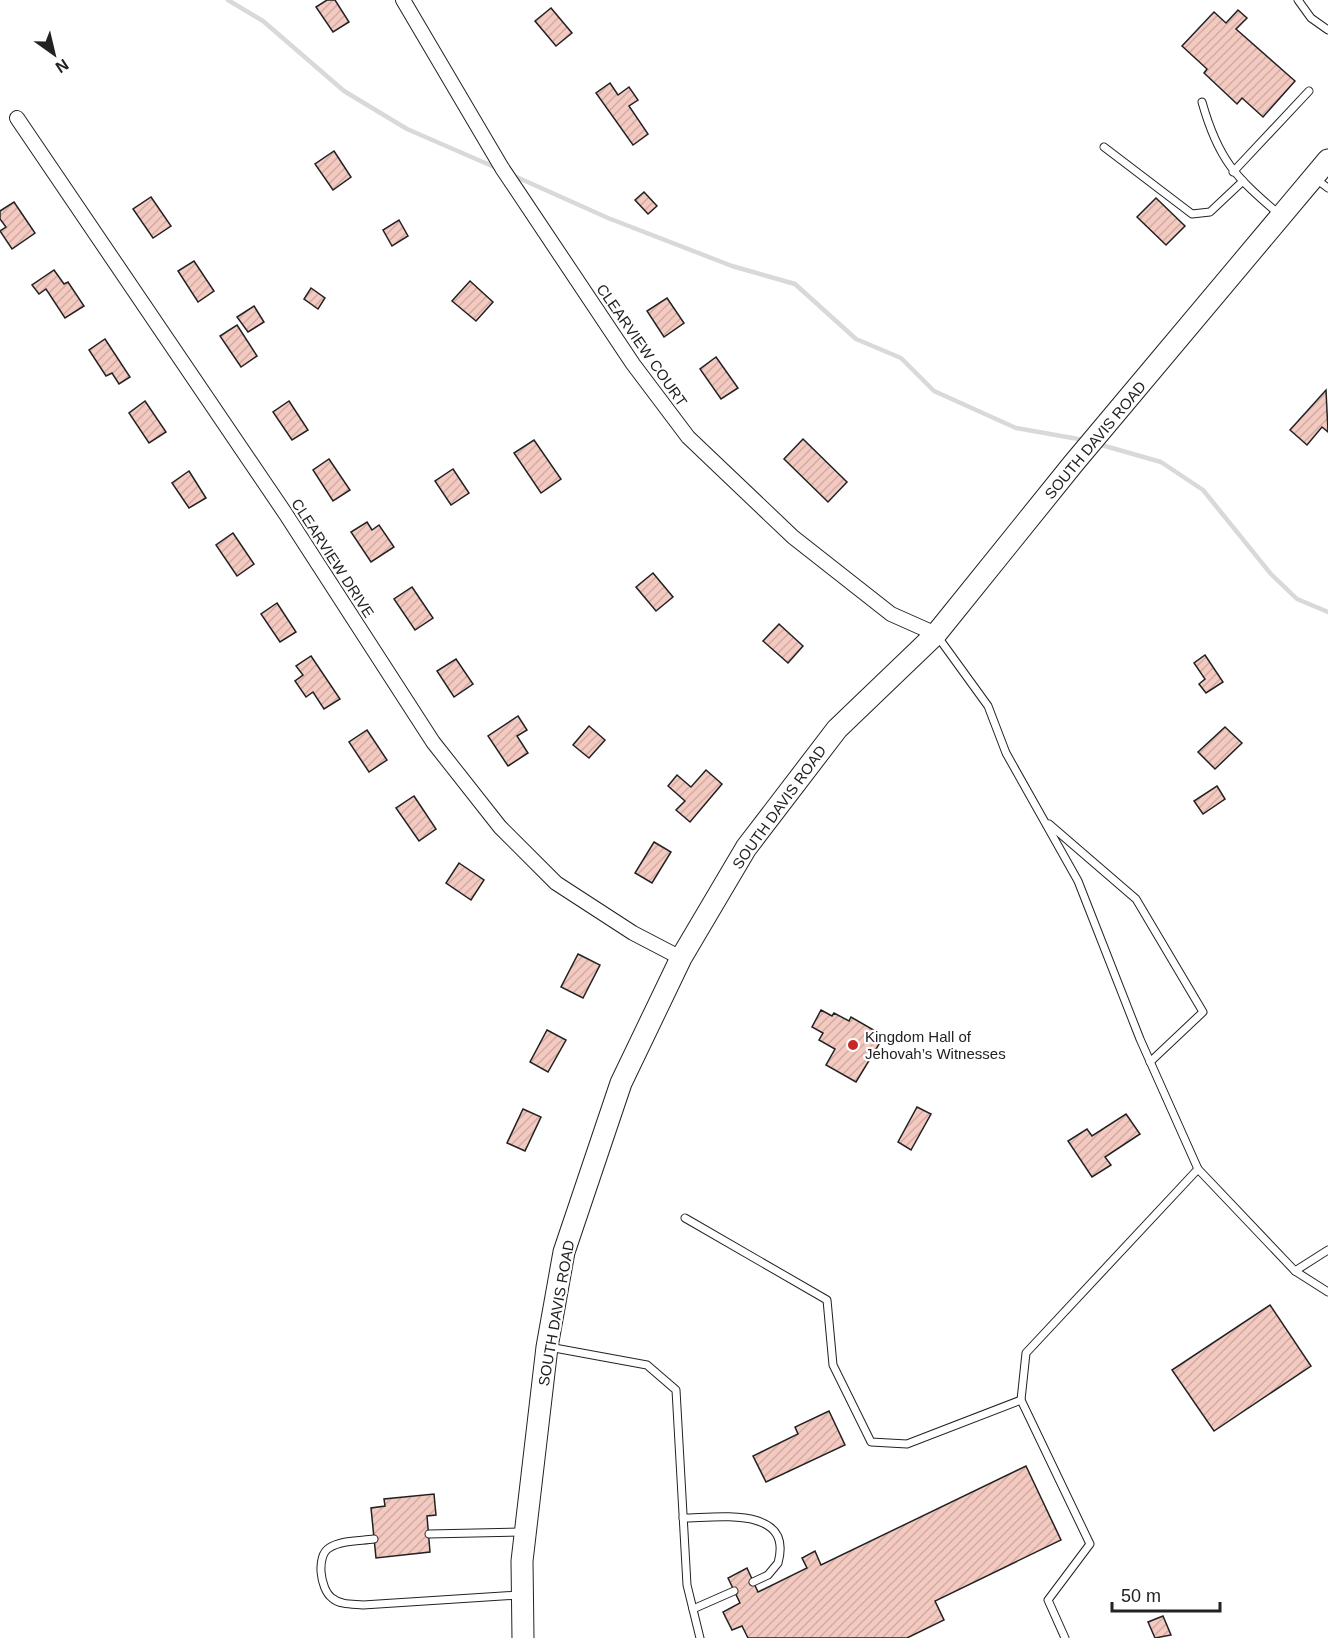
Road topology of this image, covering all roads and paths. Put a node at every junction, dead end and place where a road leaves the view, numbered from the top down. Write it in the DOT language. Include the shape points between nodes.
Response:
graph roads {
  1 [pos="403,0"];
  2 [pos="1298,0"];
  3 [pos="1328,30"];
  4 [pos="1309,91"];
  5 [pos="1202,102"];
  6 [pos="17,118"];
  7 [pos="1104,147"];
  8 [pos="1328,160"];
  9 [pos="1233,172"];
  10 [pos="1243,182"];
  11 [pos="1321,183"];
  12 [pos="1282,216"];
  13 [pos="936,634"];
  14 [pos="1044,820"];
  15 [pos="681,958"];
  16 [pos="1150,1062"];
  17 [pos="1198,1169"];
  18 [pos="685,1218"];
  19 [pos="1328,1250"];
  20 [pos="1295,1271"];
  21 [pos="1328,1292"];
  22 [pos="547,1347"];
  23 [pos="1021,1400"];
  24 [pos="683,1518"];
  25 [pos="525,1532"];
  26 [pos="429,1534"];
  27 [pos="374,1539"];
  28 [pos="753,1582"];
  29 [pos="734,1591"];
  30 [pos="522,1595"];
  31 [pos="693,1610"];
  32 [pos="524,1638"];
  33 [pos="700,1638"];
  34 [pos="1065,1638"];
  1 -- 13 [label="street, CLEARVIEW COURT" via="502,168 633,364 688,436 793,537 891,614"];
  2 -- 3 [label="lane" via="1311,18"];
  4 -- 9 [label="lane"];
  5 -- 9 [label="lane" via="1210,131"];
  6 -- 15 [label="street, CLEARVIEW DRIVE" via="285,513 433,742 500,827 556,883 633,933"];
  7 -- 10 [label="lane" via="1192,214 1210,212"];
  8 -- 11 [label="main road, SOUTH DAVIS ROAD"];
  9 -- 10 [label="lane"];
  10 -- 12 [label="lane"];
  11 -- 12 [label="main road, SOUTH DAVIS ROAD"];
  12 -- 13 [label="main road, SOUTH DAVIS ROAD"];
  13 -- 14 [label="lane" via="988,706 1006,753"];
  13 -- 15 [label="main road, SOUTH DAVIS ROAD" via="837,729 746,848"];
  14 -- 16 [label="lane" via="1078,881"];
  14 -- 16 [label="lane" via="1136,899 1203,1012"];
  15 -- 22 [label="main road, SOUTH DAVIS ROAD" via="621,1083 580,1202 564,1252"];
  16 -- 17 [label="lane"];
  17 -- 20 [label="lane"];
  17 -- 23 [label="lane" via="1026,1353"];
  18 -- 23 [label="lane" via="826,1300 833,1365 871,1442 907,1444"];
  19 -- 20 [label="lane"];
  20 -- 21 [label="lane"];
  22 -- 24 [label="lane" via="647,1365 676,1390"];
  22 -- 25 [label="main road, SOUTH DAVIS ROAD"];
  23 -- 34 [label="lane" via="1090,1544 1048,1600"];
  24 -- 28 [label="lane" via="750,1518 773,1529 779,1547 778,1563 768,1575"];
  24 -- 31 [label="lane" via="687,1585"];
  25 -- 26 [label="lane"];
  25 -- 30 [label="main road, SOUTH DAVIS ROAD"];
  27 -- 30 [label="lane" via="327,1549 321,1558 323,1586 331,1598 363,1605"];
  29 -- 31 [label="lane"];
  30 -- 32 [label="main road, SOUTH DAVIS ROAD"];
  31 -- 33 [label="lane"];
}
